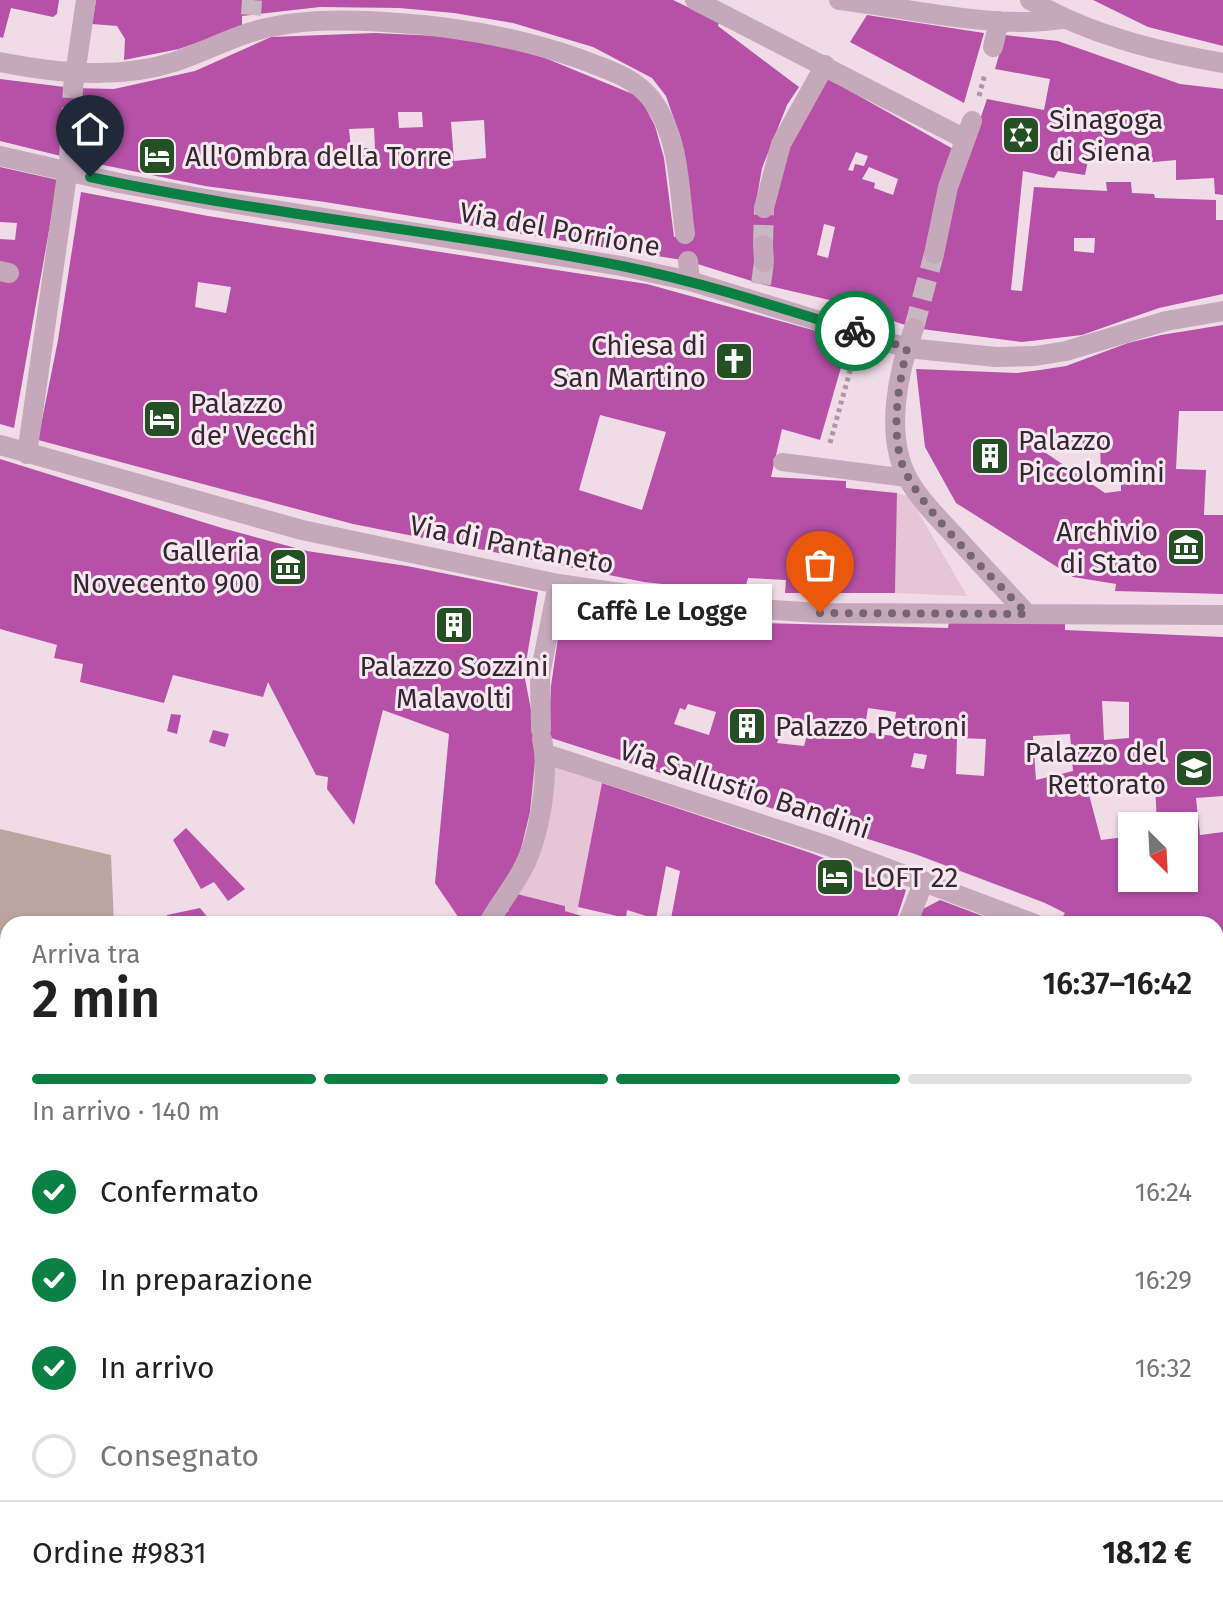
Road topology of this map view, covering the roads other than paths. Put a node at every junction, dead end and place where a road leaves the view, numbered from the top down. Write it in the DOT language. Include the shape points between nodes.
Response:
graph roads {
  1 [pos="86,0"];
  2 [pos="695,0"];
  3 [pos="839,0"];
  4 [pos="1030,0"];
  5 [pos="1063,19"];
  6 [pos="999,21"];
  7 [pos="993,47"];
  8 [pos="0,62"];
  9 [pos="1223,63"];
  10 [pos="825,65"];
  11 [pos="73,80"];
  12 [pos="0,156"];
  13 [pos="69,165"];
  14 [pos="764,208"];
  15 [pos="685,234"];
  16 [pos="934,254"];
  17 [pos="1223,311"];
  18 [pos="914,328"];
  19 [pos="907,348"];
  20 [pos="0,445"];
  21 [pos="27,454"];
  22 [pos="782,462"];
  23 [pos="907,478"];
  24 [pos="558,584"];
  25 [pos="1027,614"];
  26 [pos="1223,615"];
  27 [pos="543,741"];
  28 [pos="924,881"];
  29 [pos="493,916"];
  30 [pos="910,916"];
  31 [pos="1014,916"];
  1 -- 11 [label="street"];
  2 -- 10 [label="street"];
  3 -- 6 [label="street"];
  4 -- 5 [label="street"];
  5 -- 6 [label="street"];
  5 -- 9 [label="street" via="1138,46"];
  6 -- 7 [label="street"];
  8 -- 11 [label="street"];
  10 -- 14 [label="street" via="781,144"];
  10 -- 16 [label="street" via="969,130 948,187"];
  11 -- 15 [label="street" via="162,66 251,24 337,20 455,27 561,52 643,89 662,114 673,145"];
  12 -- 13 [label="street, Via del Porrione"];
  13 -- 19 [label="street, Via del Porrione" via="206,199 689,271"];
  13 -- 21 [label="street"];
  17 -- 19 [label="street, Via del Porrione" via="1035,356"];
  18 -- 19 [label="street"];
  19 -- 23 [label="street" via="896,418"];
  20 -- 21 [label="street, Via di Pantaneto"];
  21 -- 24 [label="street, Via di Pantaneto" via="302,530"];
  22 -- 23 [label="lane"];
  23 -- 25 [label="street"];
  24 -- 25 [label="street, Via di Pantaneto" via="762,611"];
  24 -- 27 [label="street" via="540,675"];
  25 -- 26 [label="street, Via di Pantaneto"];
  27 -- 28 [label="street, Via Sallustio Bandini"];
  27 -- 29 [label="street" via="538,821 530,852"];
  28 -- 30 [label="street"];
  28 -- 31 [label="street, Via Sallustio Bandini"];
}
